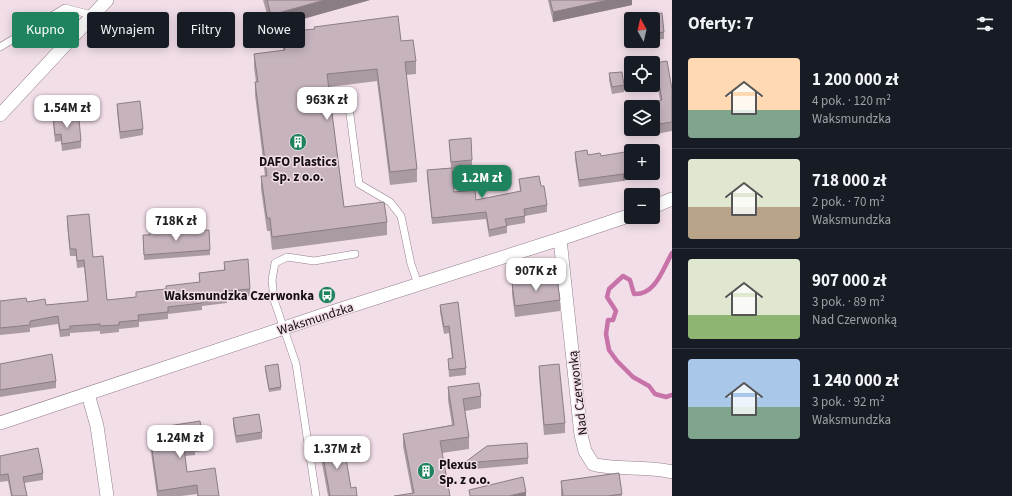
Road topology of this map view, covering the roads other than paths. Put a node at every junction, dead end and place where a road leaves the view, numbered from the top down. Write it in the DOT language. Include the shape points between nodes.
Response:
graph roads {
  1 [pos="108,0"];
  2 [pos="95,12"];
  3 [pos="87,14"];
  4 [pos="87,20"];
  5 [pos="0,47"];
  6 [pos="348,99"];
  7 [pos="0,115"];
  8 [pos="672,199"];
  9 [pos="660,204"];
  10 [pos="624,217"];
  11 [pos="560,239"];
  12 [pos="355,254"];
  13 [pos="418,284"];
  14 [pos="284,328"];
  15 [pos="88,394"];
  16 [pos="0,423"];
  17 [pos="672,472"];
  18 [pos="107,496"];
  19 [pos="316,496"];
  1 -- 2 [label="street"];
  3 -- 5 [label="lane" via="65,8"];
  4 -- 7 [label="street"];
  6 -- 13 [label="lane" via="359,184 390,202 402,216 411,264"];
  8 -- 9 [label="street"];
  10 -- 11 [label="street, Waksmundzka"];
  11 -- 13 [label="street, Waksmundzka"];
  11 -- 17 [label="street, Nad Czerwonką" via="581,435 585,451 592,464 606,468"];
  12 -- 14 [label="lane" via="314,261 287,257 275,263 272,280 274,300"];
  13 -- 14 [label="street, Waksmundzka"];
  14 -- 15 [label="street, Waksmundzka"];
  14 -- 19 [label="lane" via="296,364"];
  15 -- 16 [label="street, Waksmundzka"];
  15 -- 18 [label="street" via="97,426"];
}
